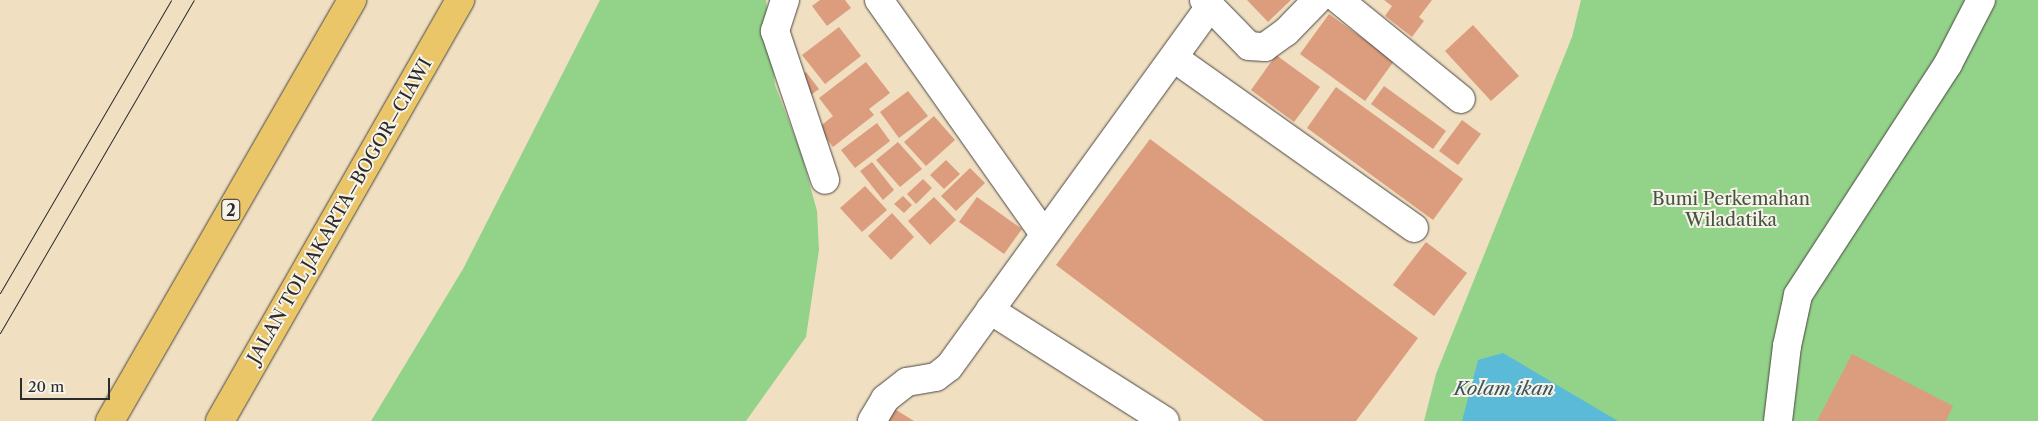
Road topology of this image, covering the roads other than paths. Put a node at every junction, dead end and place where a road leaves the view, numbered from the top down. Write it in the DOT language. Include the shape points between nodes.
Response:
graph roads {
  1 [pos="352,0"];
  2 [pos="460,0"];
  3 [pos="786,0"];
  4 [pos="878,0"];
  5 [pos="1317,0"];
  6 [pos="1339,0"];
  7 [pos="1982,0"];
  8 [pos="1207,3"];
  9 [pos="1174,58"];
  10 [pos="1461,99"];
  11 [pos="825,180"];
  12 [pos="1414,228"];
  13 [pos="1044,234"];
  14 [pos="990,310"];
  15 [pos="110,421"];
  16 [pos="220,421"];
  17 [pos="872,421"];
  18 [pos="1165,421"];
  19 [pos="1778,421"];
  1 -- 15 [label="highway, 2"];
  2 -- 16 [label="highway, JALAN TOL JAKARTA–BOGOR–CIAWI"];
  3 -- 11 [label="street" via="775,31"];
  4 -- 13 [label="street"];
  5 -- 8 [label="street" via="1286,32 1265,47 1249,46"];
  6 -- 10 [label="street"];
  7 -- 19 [label="street" via="1948,64 1798,295 1787,346"];
  8 -- 9 [label="street"];
  9 -- 12 [label="street"];
  9 -- 13 [label="street"];
  13 -- 14 [label="street"];
  14 -- 17 [label="street" via="949,366 936,377 907,382 886,399"];
  14 -- 18 [label="street"];
}
